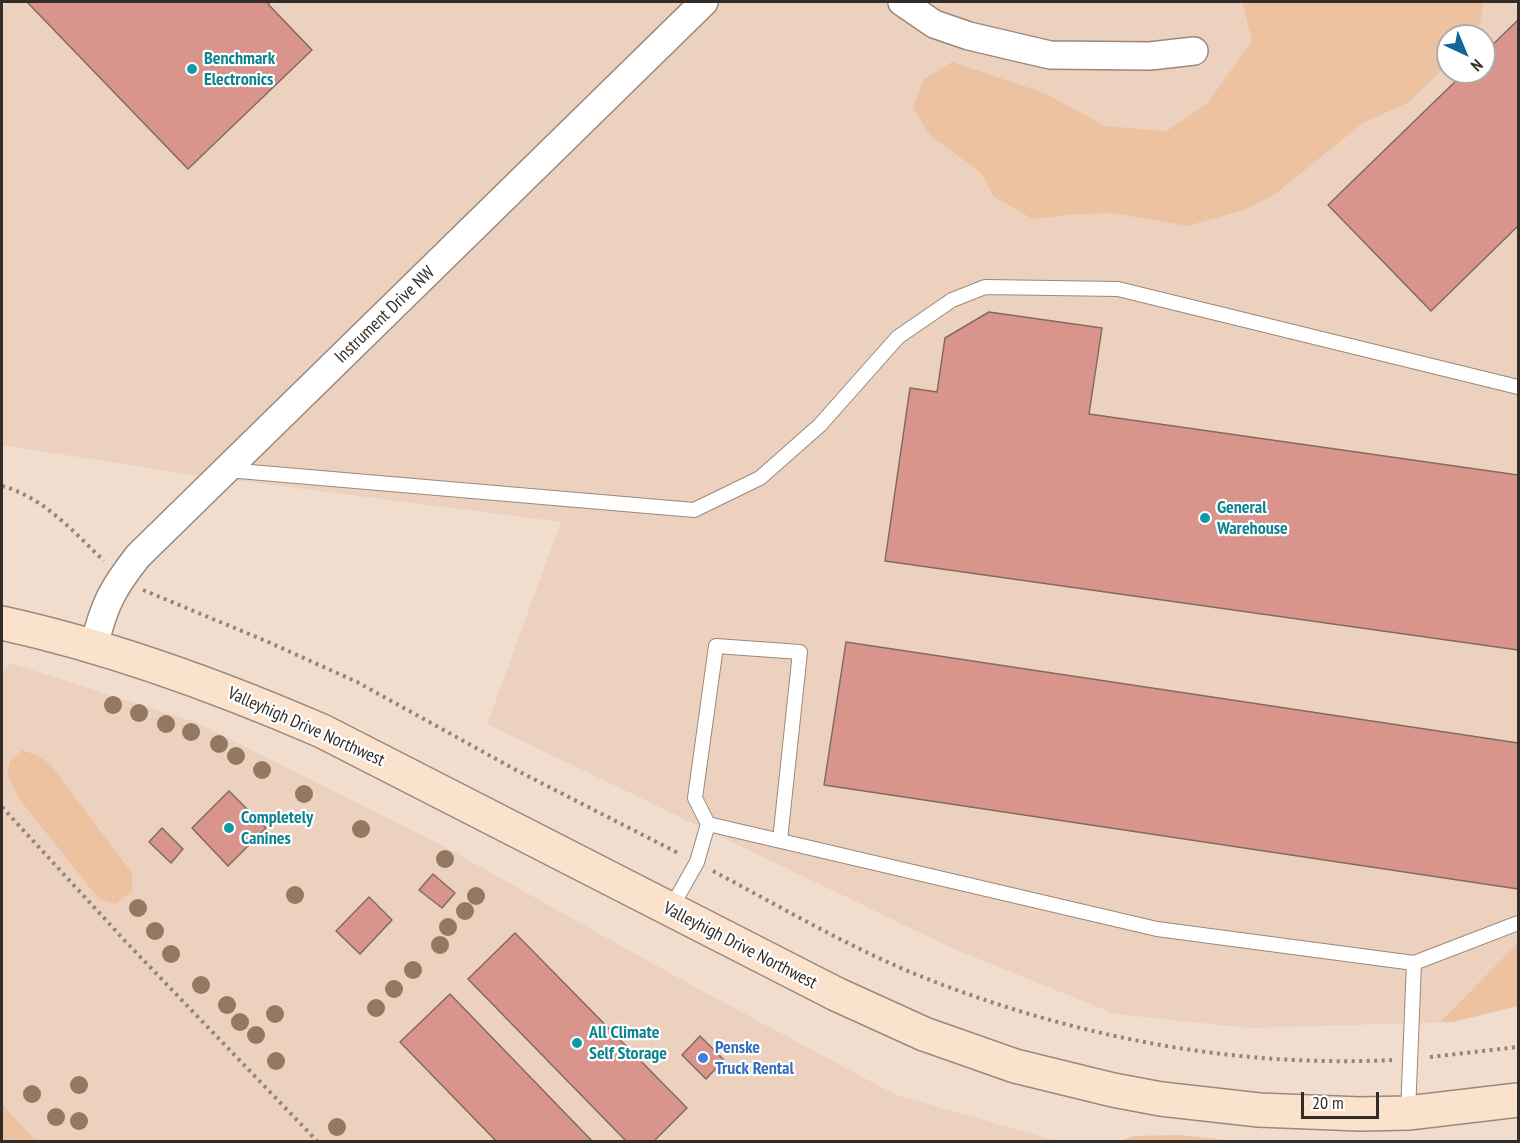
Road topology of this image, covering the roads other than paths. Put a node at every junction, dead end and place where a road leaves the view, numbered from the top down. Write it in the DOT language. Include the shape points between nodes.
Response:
graph roads {
  1 [pos="704,2"];
  2 [pos="902,2"];
  3 [pos="1194,51"];
  4 [pos="1518,387"];
  5 [pos="227,470"];
  6 [pos="2,622"];
  7 [pos="94,646"];
  8 [pos="708,824"];
  9 [pos="780,840"];
  10 [pos="669,910"];
  11 [pos="1518,922"];
  12 [pos="1414,963"];
  13 [pos="1518,1100"];
  14 [pos="1408,1113"];
  1 -- 5 [label="street, Instrument Drive NW"];
  2 -- 3 [label="street" via="934,24 1050,55 1150,56"];
  4 -- 5 [label="lane" via="1118,289 985,287 952,300 898,337 820,425 760,478 694,510"];
  5 -- 7 [label="street, Instrument Drive NW" via="154,539 121,578 101,617"];
  6 -- 7 [label="main road, Valleyhigh Drive Northwest"];
  7 -- 10 [label="main road, Valleyhigh Drive Northwest" via="212,686 322,731"];
  8 -- 9 [label="lane"];
  8 -- 9 [label="lane" via="695,798 716,646 800,652"];
  8 -- 10 [label="lane" via="697,862"];
  9 -- 12 [label="lane" via="1157,929"];
  10 -- 14 [label="main road, Valleyhigh Drive Northwest" via="880,1016 1015,1065 1113,1090 1213,1106 1307,1113"];
  11 -- 12 [label="lane"];
  12 -- 14 [label="lane"];
  13 -- 14 [label="main road, Valleyhigh Drive Northwest"];
}
